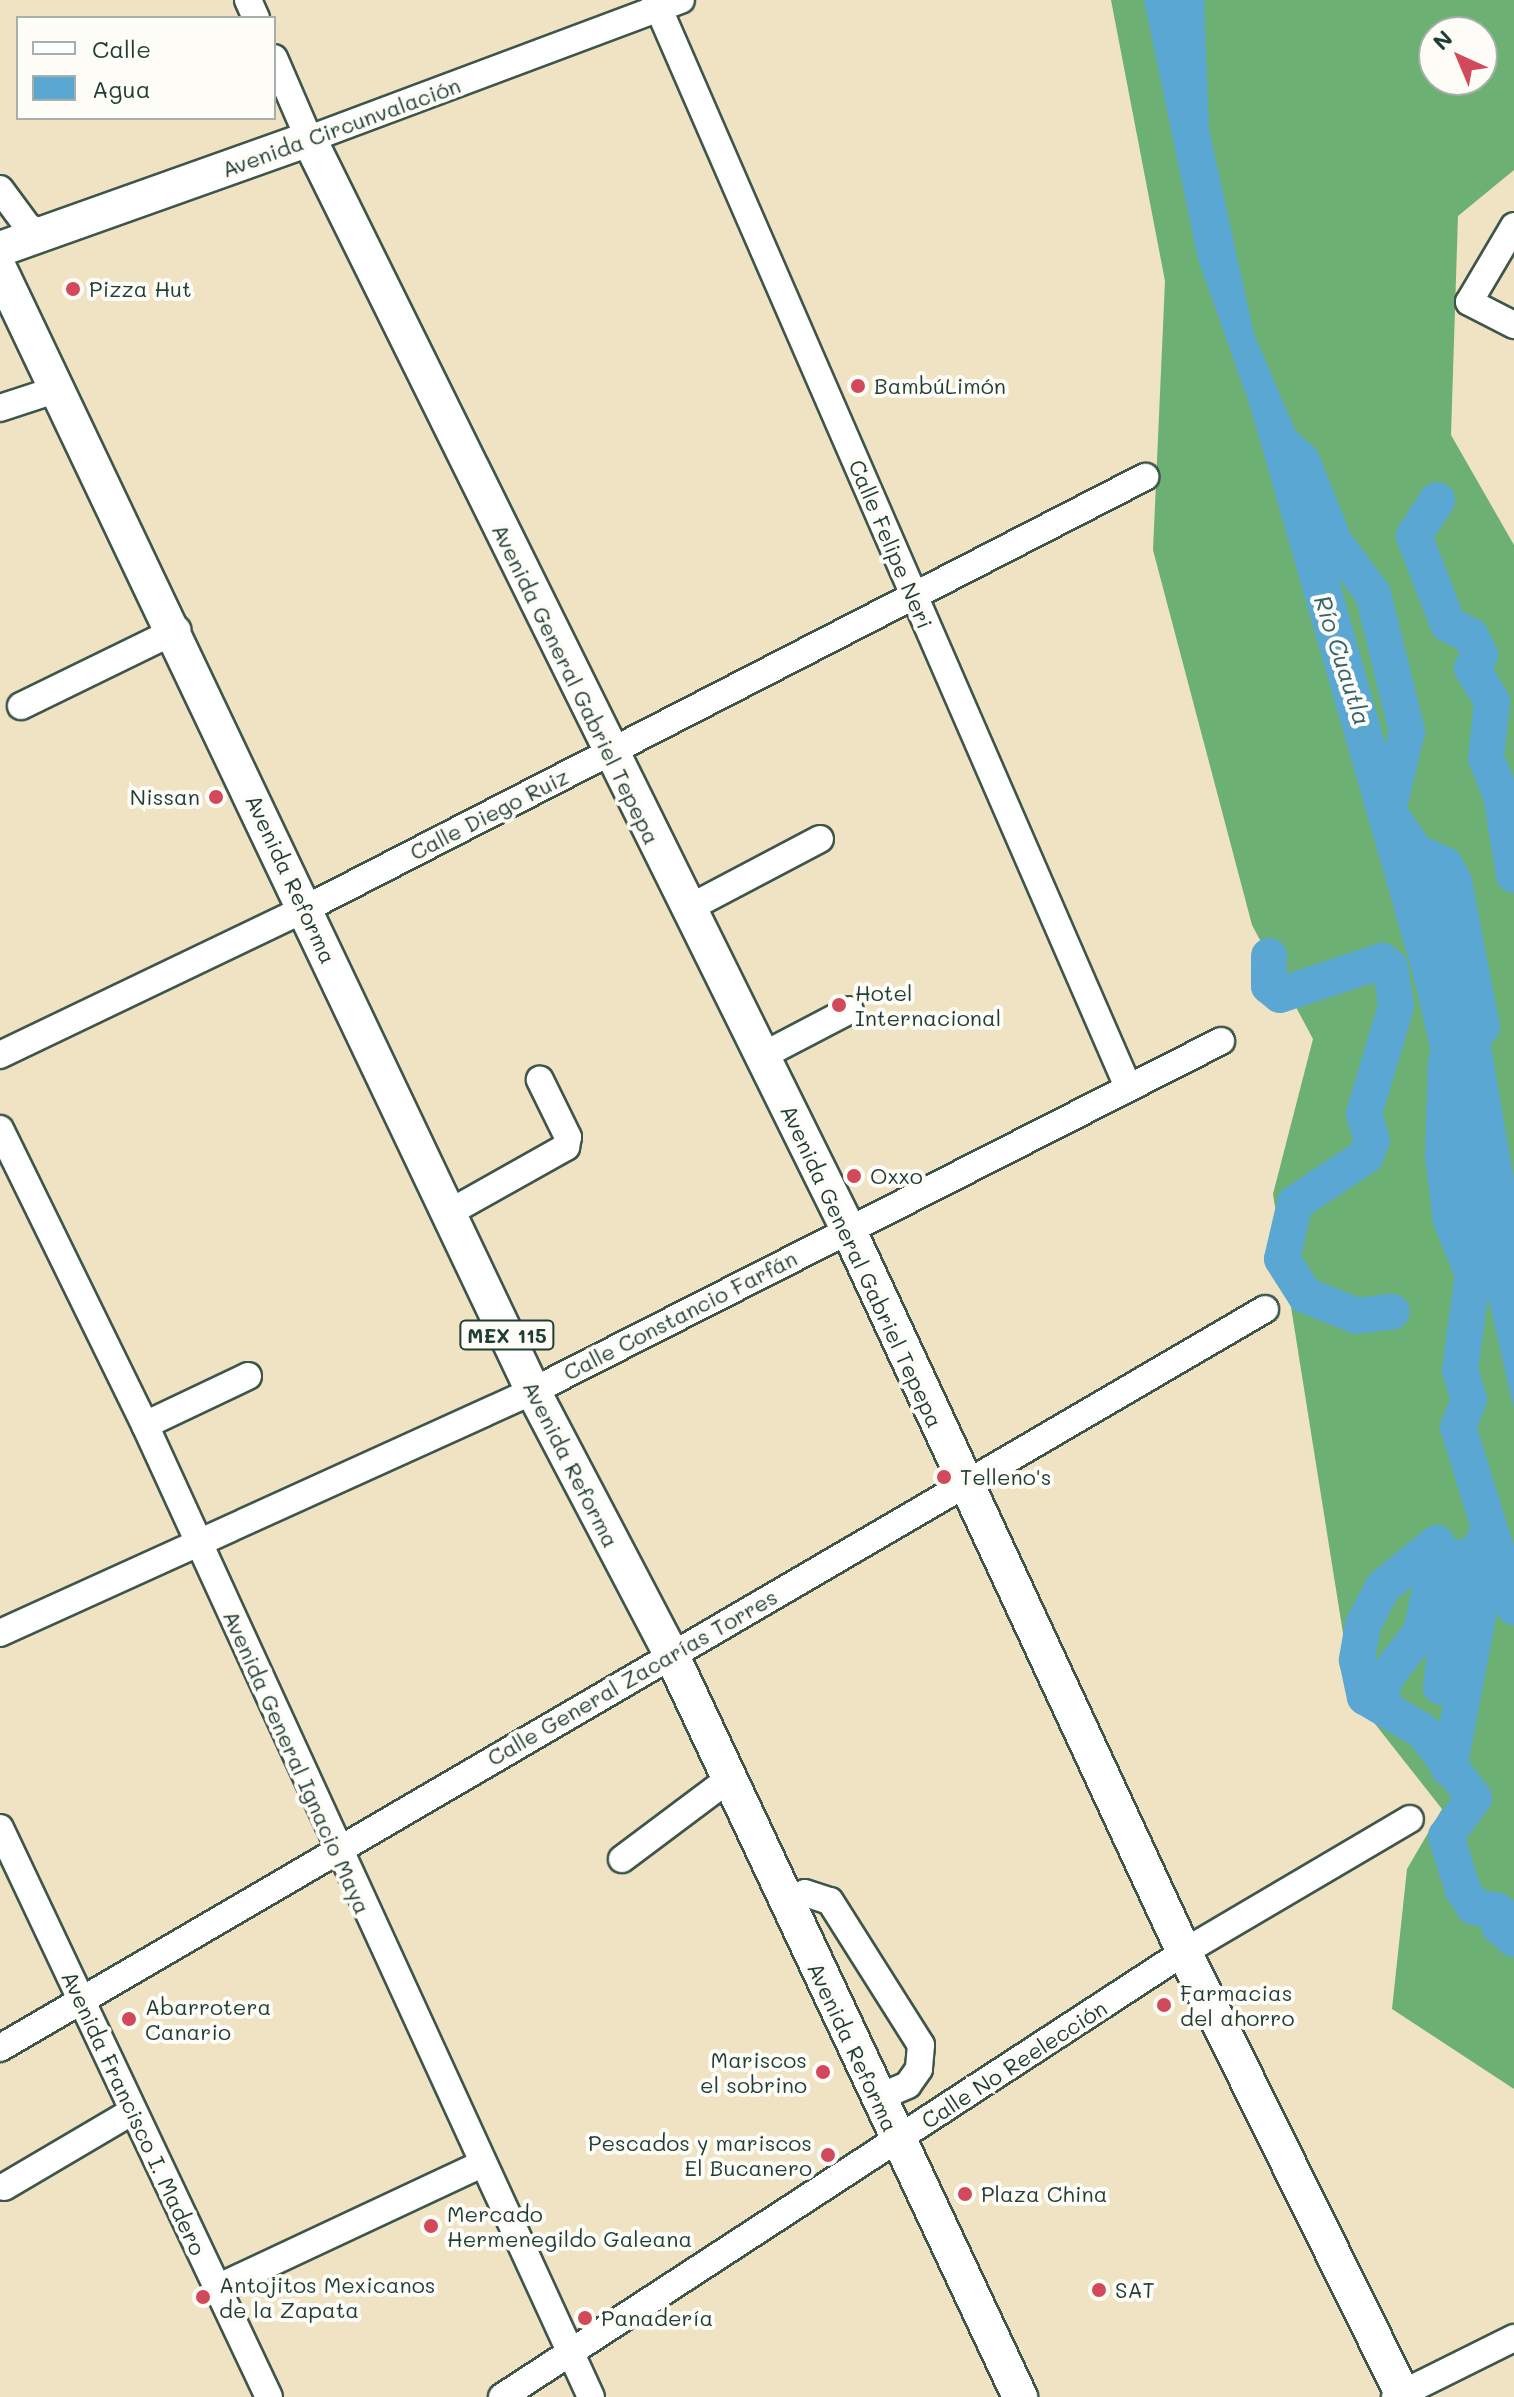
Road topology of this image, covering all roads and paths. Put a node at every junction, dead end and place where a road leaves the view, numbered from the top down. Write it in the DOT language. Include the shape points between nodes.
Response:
graph roads {
  1 [pos="665,3"];
  2 [pos="276,63"];
  3 [pos="309,139"];
  4 [pos="0,189"];
  5 [pos="1514,226"];
  6 [pos="13,244"];
  7 [pos="1514,325"];
  8 [pos="58,389"];
  9 [pos="0,408"];
  10 [pos="1145,477"];
  11 [pos="913,595"];
  12 [pos="177,630"];
  13 [pos="21,706"];
  14 [pos="608,753"];
  15 [pos="820,839"];
  16 [pos="689,908"];
  17 [pos="305,909"];
  18 [pos="850,1010"];
  19 [pos="1221,1041"];
  20 [pos="0,1055"];
  21 [pos="762,1056"];
  22 [pos="540,1080"];
  23 [pos="1128,1087"];
  24 [pos="0,1129"];
  25 [pos="452,1211"];
  26 [pos="848,1229"];
  27 [pos="1265,1309"];
  28 [pos="248,1376"];
  29 [pos="533,1391"];
  30 [pos="145,1425"];
  31 [pos="963,1482"];
  32 [pos="197,1539"];
  33 [pos="0,1633"];
  34 [pos="672,1656"];
  35 [pos="729,1779"];
  36 [pos="1410,1819"];
  37 [pos="0,1828"];
  38 [pos="335,1849"];
  39 [pos="622,1859"];
  40 [pos="784,1903"];
  41 [pos="1184,1952"];
  42 [pos="81,2003"];
  43 [pos="0,2048"];
  44 [pos="877,2098"];
  45 [pos="133,2111"];
  46 [pos="897,2141"];
  47 [pos="482,2164"];
  48 [pos="4,2187"];
  49 [pos="217,2288"];
  50 [pos="1514,2338"];
  51 [pos="572,2356"];
  52 [pos="1400,2396"];
  53 [pos="269,2397"];
  54 [pos="502,2397"];
  55 [pos="591,2397"];
  56 [pos="1020,2397"];
  1 -- 3 [label="street, Avenida Circunvalación"];
  1 -- 11 [label="street, Calle Felipe Neri"];
  2 -- 3 [label="street"];
  3 -- 6 [label="main road, Avenida Circunvalación"];
  3 -- 14 [label="main road, Avenida General Gabriel Tepepa"];
  4 -- 6 [label="street" via="28,227"];
  5 -- 7 [label="street" via="1469,302"];
  6 -- 8 [label="main road, Avenida Reforma / MEX 115"];
  8 -- 9 [label="street"];
  8 -- 12 [label="main road, Avenida Reforma / MEX 115"];
  10 -- 11 [label="street, Calle Diego Ruiz"];
  11 -- 14 [label="street, Calle Diego Ruiz"];
  11 -- 23 [label="street, Calle Felipe Neri"];
  12 -- 13 [label="street"];
  12 -- 17 [label="main road, Avenida Reforma / MEX 115"];
  14 -- 16 [label="main road, Avenida General Gabriel Tepepa"];
  14 -- 17 [label="street, Calle Diego Ruiz"];
  15 -- 16 [label="street"];
  16 -- 21 [label="main road, Avenida General Gabriel Tepepa"];
  17 -- 20 [label="street, Calle Diego Ruiz"];
  17 -- 25 [label="main road, Avenida Reforma / MEX 115"];
  18 -- 21 [label="street"];
  19 -- 23 [label="street, Calle Constancio Farfán"];
  21 -- 26 [label="main road, Avenida General Gabriel Tepepa"];
  22 -- 25 [label="street" via="568,1137 566,1147"];
  23 -- 26 [label="street, Calle Constancio Farfán"];
  24 -- 30 [label="street, Avenida General Ignacio Maya"];
  25 -- 29 [label="main road, Avenida Reforma / MEX 115"];
  26 -- 29 [label="street, Calle Constancio Farfán"];
  26 -- 31 [label="main road, Avenida General Gabriel Tepepa"];
  27 -- 31 [label="street, Calle General Zacarías Torres"];
  28 -- 30 [label="street"];
  29 -- 32 [label="street, Calle Constancio Farfán"];
  29 -- 34 [label="main road, Avenida Reforma / MEX 115"];
  30 -- 32 [label="street, Avenida General Ignacio Maya"];
  31 -- 34 [label="street, Calle General Zacarías Torres"];
  31 -- 41 [label="main road, Avenida General Gabriel Tepepa"];
  32 -- 33 [label="street, Calle Constancio Farfán"];
  32 -- 38 [label="street, Avenida General Ignacio Maya"];
  34 -- 35 [label="main road, Avenida Reforma / MEX 115"];
  34 -- 38 [label="street, Calle General Zacarías Torres"];
  35 -- 39 [label="street"];
  35 -- 40 [label="main road, Avenida Reforma / MEX 115"];
  36 -- 41 [label="street, Calle No Reelección"];
  37 -- 42 [label="street, Avenida Francisco I. Madero"];
  38 -- 42 [label="street, Calle General Zacarías Torres"];
  38 -- 47 [label="street, Avenida General Ignacio Maya"];
  40 -- 44 [label="main road, Avenida Reforma / MEX 115"];
  40 -- 44 [label="street" via="805,1893 830,1901 921,2045 919,2069 908,2085"];
  41 -- 46 [label="street, Calle No Reelección"];
  41 -- 52 [label="main road, Avenida General Gabriel Tepepa"];
  42 -- 43 [label="street, Calle General Zacarías Torres"];
  42 -- 45 [label="street, Avenida Francisco I. Madero"];
  44 -- 46 [label="main road, Avenida Reforma / MEX 115"];
  45 -- 48 [label="street"];
  45 -- 49 [label="street, Avenida Francisco I. Madero"];
  46 -- 51 [label="street, Calle No Reelección"];
  46 -- 56 [label="main road, Avenida Reforma / MEX 115"];
  47 -- 49 [label="street"];
  47 -- 51 [label="street, Avenida General Ignacio Maya"];
  49 -- 53 [label="street, Avenida Francisco I. Madero"];
  50 -- 52 [label="street"];
  51 -- 54 [label="street, Calle No Reelección"];
  51 -- 55 [label="street, Avenida General Ignacio Maya"];
}
